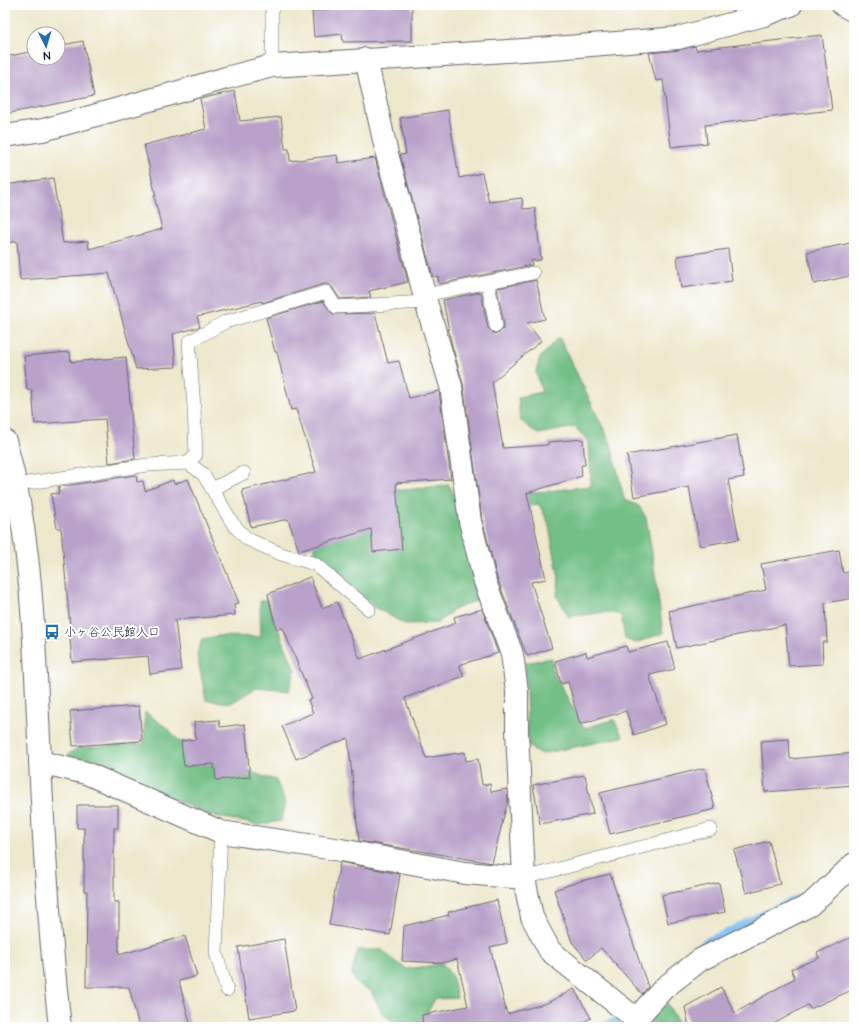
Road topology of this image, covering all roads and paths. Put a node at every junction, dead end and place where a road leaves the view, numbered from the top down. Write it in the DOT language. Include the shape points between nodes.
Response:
graph roads {
  1 [pos="272,5"];
  2 [pos="791,5"];
  3 [pos="843,5"];
  4 [pos="854,11"];
  5 [pos="366,59"];
  6 [pos="272,66"];
  7 [pos="5,136"];
  8 [pos="533,273"];
  9 [pos="488,283"];
  10 [pos="426,299"];
  11 [pos="496,326"];
  12 [pos="5,444"];
  13 [pos="188,463"];
  14 [pos="244,473"];
  15 [pos="16,485"];
  16 [pos="212,489"];
  17 [pos="369,609"];
  18 [pos="40,762"];
  19 [pos="711,829"];
  20 [pos="221,832"];
  21 [pos="854,864"];
  22 [pos="524,878"];
  23 [pos="227,990"];
  24 [pos="635,1023"];
  25 [pos="60,1027"];
  1 -- 6 [label="lane"];
  2 -- 5 [label="street" via="764,15 678,38"];
  3 -- 4 [label="street"];
  5 -- 6 [label="street"];
  5 -- 10 [label="street" via="387,154"];
  6 -- 7 [label="street" via="43,130"];
  8 -- 9 [label="lane"];
  9 -- 10 [label="lane"];
  9 -- 11 [label="lane"];
  10 -- 13 [label="lane" via="336,307 326,292 225,322 189,342 196,455"];
  10 -- 22 [label="street" via="451,386 470,521 484,582 512,654 517,690 516,731"];
  12 -- 15 [label="street"];
  13 -- 15 [label="lane" via="146,465"];
  13 -- 16 [label="lane" via="203,474"];
  14 -- 16 [label="lane"];
  15 -- 18 [label="street" via="33,618"];
  16 -- 17 [label="lane" via="233,524 247,539 281,554 315,564"];
  18 -- 20 [label="street" via="86,774"];
  18 -- 25 [label="street"];
  19 -- 22 [label="lane"];
  20 -- 22 [label="street" via="341,850 465,873"];
  20 -- 23 [label="lane" via="216,953"];
  21 -- 24 [label="street" via="810,905 700,960 664,988"];
  22 -- 24 [label="street" via="532,917 550,951"];
}
